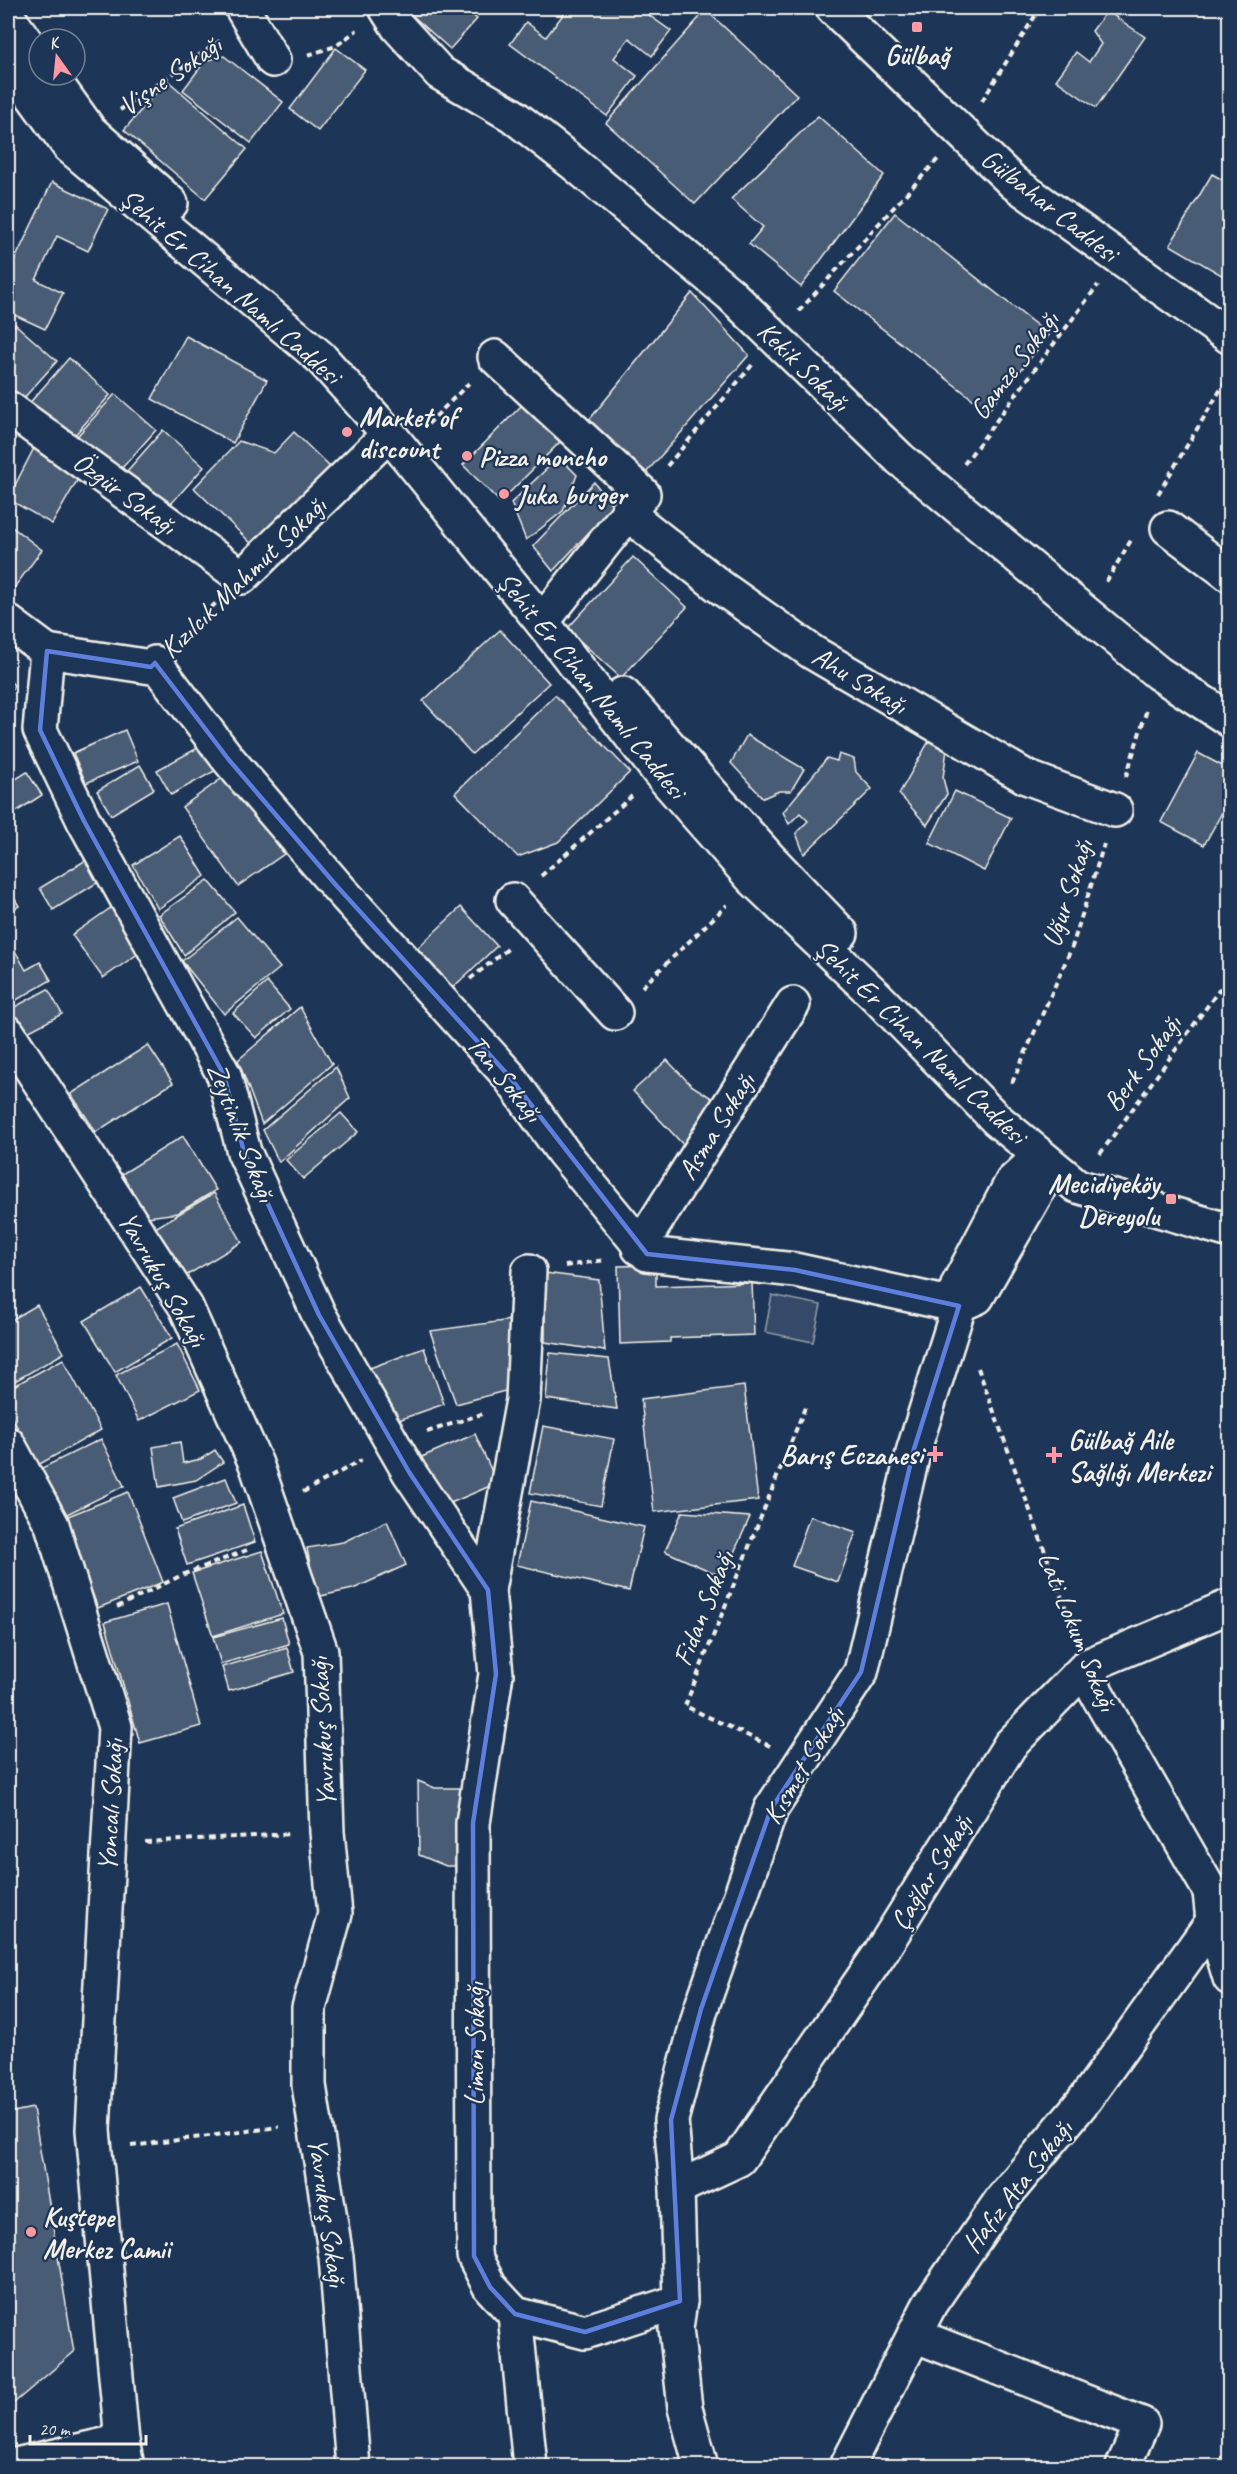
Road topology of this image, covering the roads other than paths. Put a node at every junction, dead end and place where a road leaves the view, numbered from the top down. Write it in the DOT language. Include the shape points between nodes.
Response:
graph roads {
  1 [pos="386,8"];
  2 [pos="833,8"];
  3 [pos="246,14"];
  4 [pos="8,17"];
  5 [pos="27,43"];
  6 [pos="273,60"];
  7 [pos="8,62"];
  8 [pos="59,87"];
  9 [pos="1230,337"];
  10 [pos="495,357"];
  11 [pos="8,408"];
  12 [pos="401,436"];
  13 [pos="635,503"];
  14 [pos="1168,528"];
  15 [pos="1230,575"];
  16 [pos="242,577"];
  17 [pos="547,616"];
  18 [pos="8,622"];
  19 [pos="47,651"];
  20 [pos="155,663"];
  21 [pos="1230,720"];
  22 [pos="1115,810"];
  23 [pos="513,900"];
  24 [pos="793,1004"];
  25 [pos="615,1013"];
  26 [pos="8,1033"];
  27 [pos="1040,1156"];
  28 [pos="1230,1216"];
  29 [pos="1230,1231"];
  30 [pos="643,1251"];
  31 [pos="529,1271"];
  32 [pos="959,1305"];
  33 [pos="8,1444"];
  34 [pos="488,1590"];
  35 [pos="1230,1606"];
  36 [pos="1087,1666"];
  37 [pos="1218,1898"];
  38 [pos="1230,1978"];
  39 [pos="677,2188"];
  40 [pos="680,2301"];
  41 [pos="515,2314"];
  42 [pos="914,2336"];
  43 [pos="125,2454"];
  44 [pos="10,2466"];
  45 [pos="353,2466"];
  46 [pos="530,2466"];
  47 [pos="701,2466"];
  48 [pos="719,2466"];
  49 [pos="848,2466"];
  50 [pos="1123,2466"];
  1 -- 21 [label="street, Kekik Sokağı" via="440,73 512,115 712,279 900,459 1158,673"];
  2 -- 9 [label="street, Gülbahar Caddesi" via="1014,183"];
  3 -- 6 [label="street, Vişne Sokağı"];
  4 -- 5 [label="street"];
  7 -- 12 [label="street, Şehit Er Cihan Namlı Caddesi" via="69,146 320,357"];
  8 -- 12 [label="street, Şehit Er Cihan Namlı Caddesi" via="90,131 333,347"];
  10 -- 13 [label="street, Ahu Sokağı"];
  11 -- 16 [label="street, Özgür Sokağı"];
  12 -- 16 [label="street, Kızılcık Mahmut Sokağı"];
  12 -- 17 [label="street, Şehit Er Cihan Namlı Caddesi"];
  13 -- 17 [label="street"];
  13 -- 22 [label="street, Ahu Sokağı" via="719,586 812,652 1026,777"];
  14 -- 15 [label="street"];
  17 -- 27 [label="street, Şehit Er Cihan Namlı Caddesi" via="659,772 753,879 877,997 996,1119"];
  17 -- 28 [label="street, Şehit Er Cihan Namlı Caddesi" via="769,858 1004,1101 1086,1175"];
  18 -- 19 [label="street"];
  19 -- 20 [label="street, Kızılcık Mahmut Sokağı" via="151,667"];
  19 -- 34 [label="street, Zeytinlik Sokağı" via="40,730 84,821 224,1075 244,1152 319,1315 409,1472"];
  20 -- 30 [label="street, Tan Sokağı" via="229,760 507,1075"];
  23 -- 25 [label="street"];
  24 -- 30 [label="street, Asma Sokağı"];
  26 -- 45 [label="street, Yavrukuş Sokağı" via="186,1307 256,1464 321,1652 327,1832 335,1914 309,2008 309,2085 336,2257"];
  27 -- 29 [label="street, Şehit Er Cihan Namlı Caddesi" via="1077,1186"];
  27 -- 32 [label="street" via="1038,1190 977,1297"];
  30 -- 32 [label="street" via="795,1270"];
  31 -- 34 [label="street" via="523,1400"];
  32 -- 39 [label="street, Kısmet Sokağı" via="914,1449 861,1672 771,1809 701,2009 671,2120"];
  33 -- 43 [label="street, Yoncalı Sokağı" via="52,1525 115,1727 93,2130"];
  34 -- 41 [label="street, Limon Sokağı" via="496,1674 474,1823 474,2256 490,2287"];
  35 -- 36 [label="street, Çağlar Sokağı"];
  36 -- 37 [label="street, Lati Lokum Sokağı" via="1096,1692"];
  36 -- 39 [label="street, Çağlar Sokağı" via="1010,1745 879,1955 739,2159"];
  37 -- 38 [label="street, Lati Lokum Sokağı"];
  37 -- 42 [label="street, Hafız Ata Sokağı" via="1086,2098 1002,2199 930,2304"];
  39 -- 40 [label="street, Kısmet Sokağı"];
  40 -- 41 [label="street" via="585,2332"];
  40 -- 47 [label="street, Kısmet Sokağı" via="676,2328 685,2408"];
  40 -- 48 [label="street, Kısmet Sokağı" via="693,2337 702,2406"];
  41 -- 46 [label="street"];
  42 -- 49 [label="street, Hafız Ata Sokağı"];
  42 -- 50 [label="street" via="1142,2424"];
  43 -- 44 [label="street, Yoncalı Sokağı"];
}
